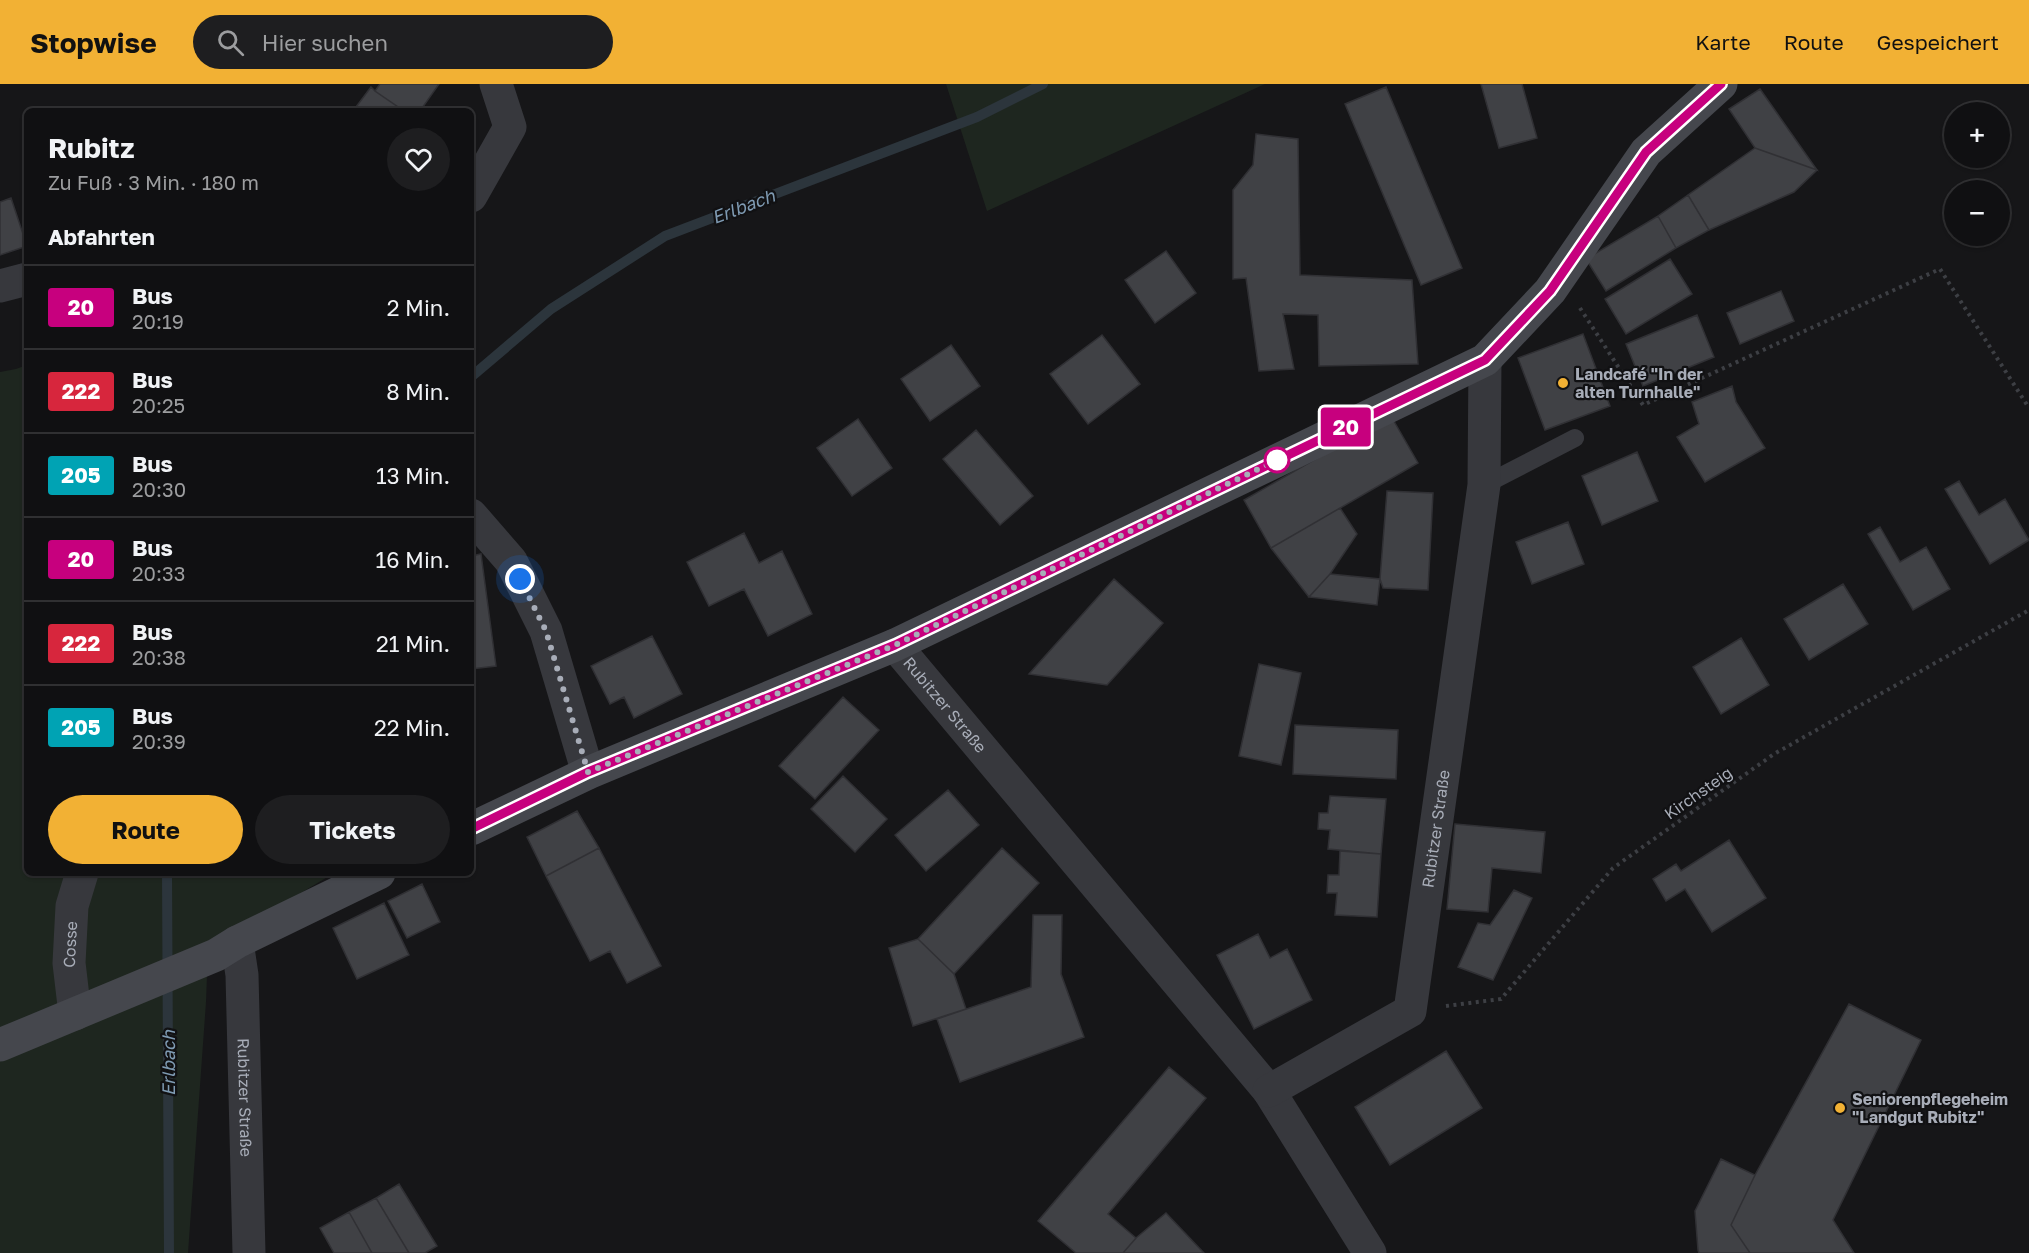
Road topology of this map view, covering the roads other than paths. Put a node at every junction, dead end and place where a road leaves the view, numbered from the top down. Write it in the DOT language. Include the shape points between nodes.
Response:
graph roads {
  1 [pos="496,84"];
  2 [pos="1721,84"];
  3 [pos="474,191"];
  4 [pos="24,280"];
  5 [pos="0,286"];
  6 [pos="1485,360"];
  7 [pos="1575,438"];
  8 [pos="1484,485"];
  9 [pos="474,518"];
  10 [pos="895,645"];
  11 [pos="588,772"];
  12 [pos="474,828"];
  13 [pos="81,876"];
  14 [pos="374,876"];
  15 [pos="226,948"];
  16 [pos="75,1014"];
  17 [pos="0,1045"];
  18 [pos="1269,1091"];
  19 [pos="249,1253"];
  20 [pos="1370,1253"];
  1 -- 3 [label="street" via="510,128"];
  2 -- 6 [label="main road" via="1646,152 1550,291"];
  4 -- 5 [label="street"];
  6 -- 8 [label="street, Rubitzer Straße"];
  6 -- 10 [label="main road"];
  7 -- 8 [label="lane"];
  8 -- 18 [label="street, Rubitzer Straße" via="1410,1011"];
  9 -- 11 [label="street" via="511,561 546,631"];
  10 -- 11 [label="main road, Rubitzer Straße"];
  10 -- 18 [label="street, Rubitzer Straße"];
  11 -- 12 [label="main road, Rubitzer Straße"];
  13 -- 16 [label="street, Cosse" via="72,906 69,963"];
  14 -- 15 [label="main road"];
  15 -- 16 [label="main road"];
  15 -- 19 [label="street, Rubitzer Straße" via="242,975"];
  16 -- 17 [label="main road"];
  18 -- 20 [label="street, Rubitzer Straße"];
}
